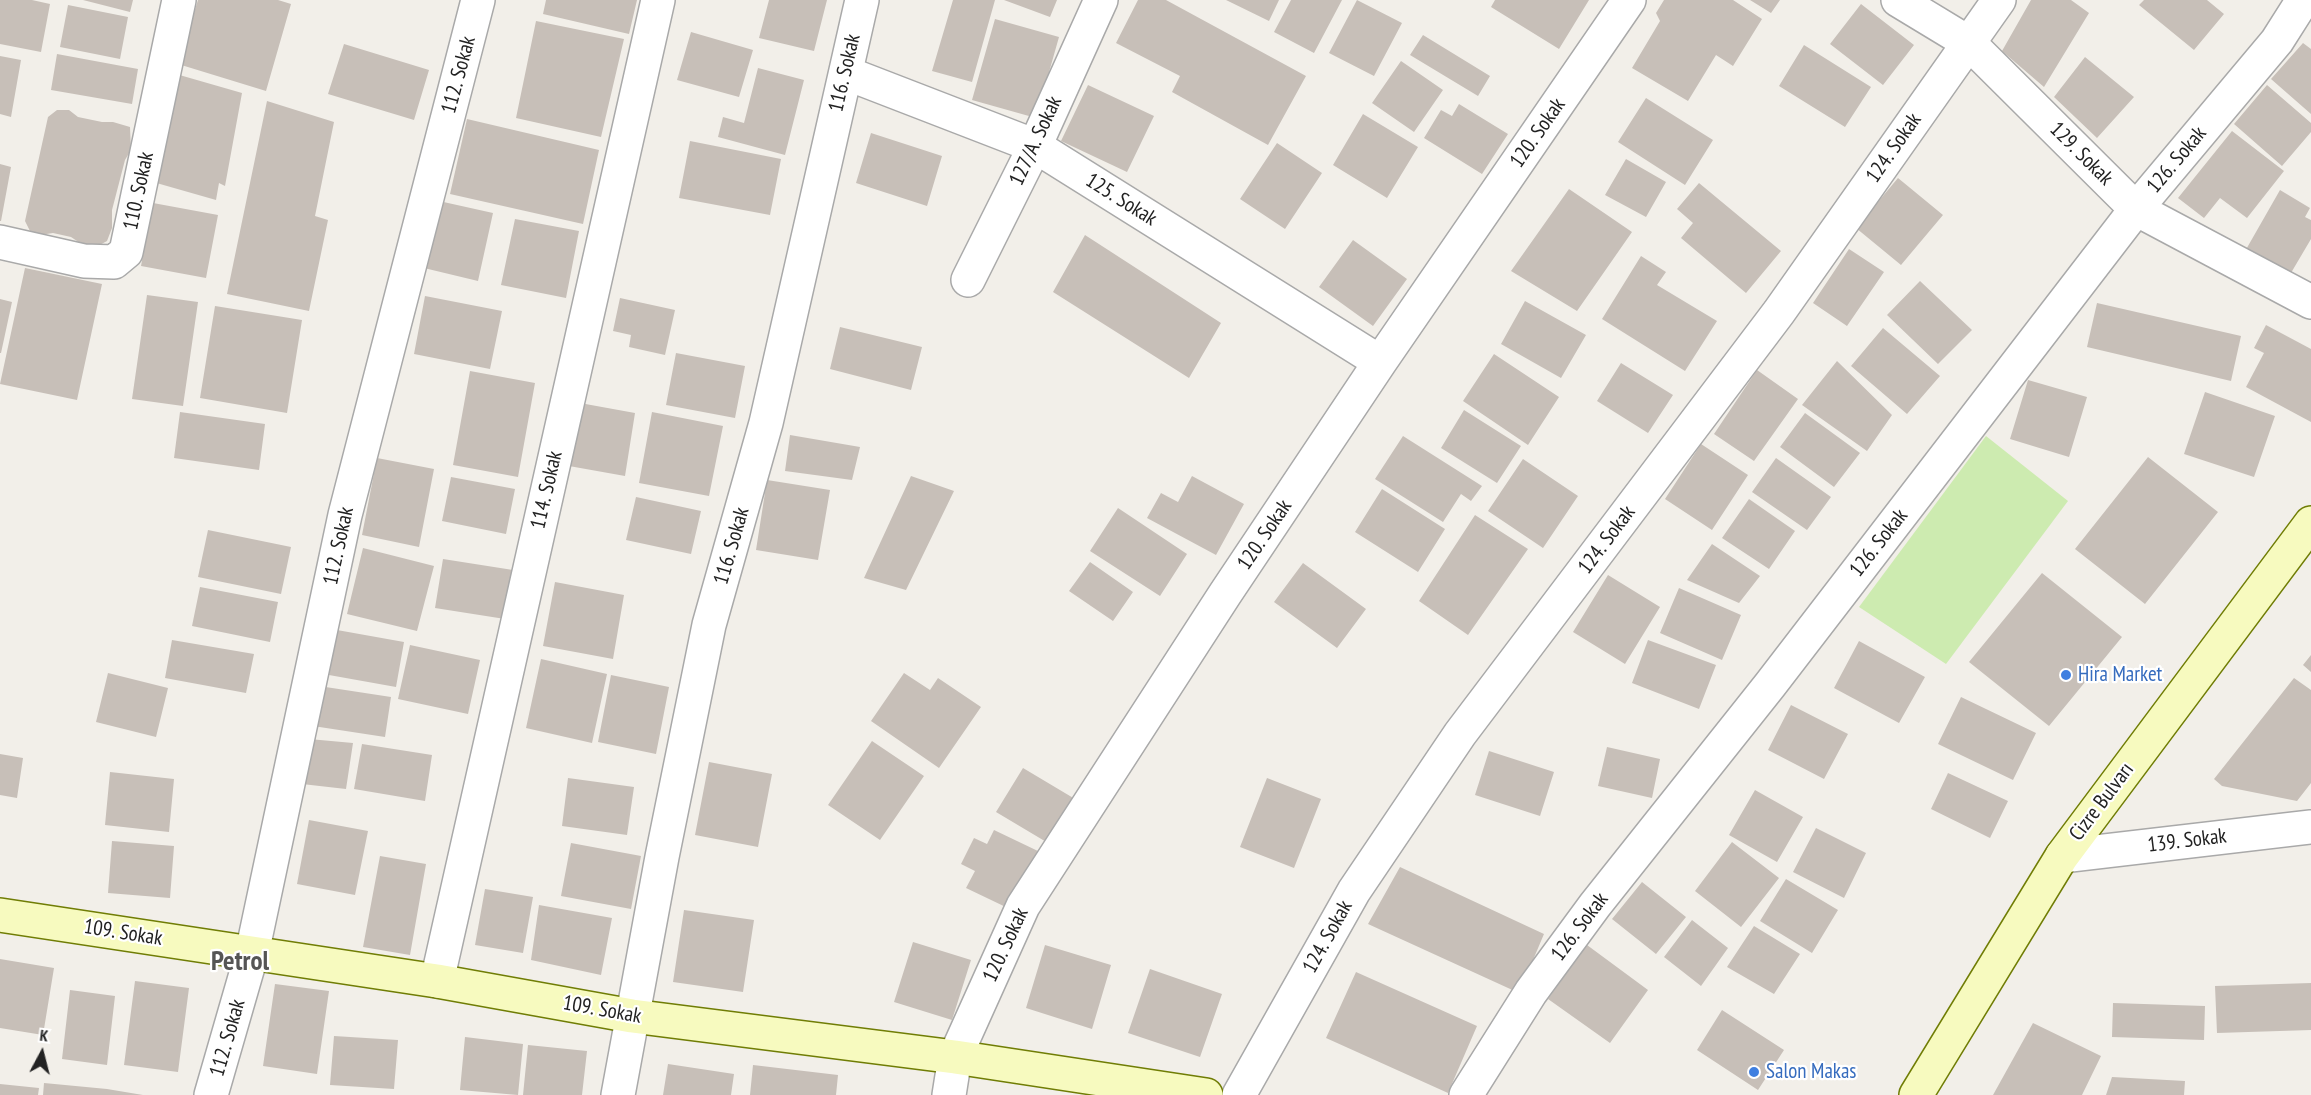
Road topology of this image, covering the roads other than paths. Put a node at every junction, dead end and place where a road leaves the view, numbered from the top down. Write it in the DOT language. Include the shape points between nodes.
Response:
graph roads {
  1 [pos="179,0"];
  2 [pos="478,0"];
  3 [pos="658,0"];
  4 [pos="862,0"];
  5 [pos="1101,0"];
  6 [pos="1629,0"];
  7 [pos="1898,0"];
  8 [pos="2000,0"];
  9 [pos="2303,0"];
  10 [pos="1969,43"];
  11 [pos="846,73"];
  12 [pos="1035,146"];
  13 [pos="2136,208"];
  14 [pos="0,242"];
  15 [pos="968,280"];
  16 [pos="2311,303"];
  17 [pos="1380,362"];
  18 [pos="2311,523"];
  19 [pos="2311,827"];
  20 [pos="2062,856"];
  21 [pos="0,915"];
  22 [pos="252,953"];
  23 [pos="437,981"];
  24 [pos="632,1016"];
  25 [pos="955,1057"];
  26 [pos="211,1095"];
  27 [pos="618,1095"];
  28 [pos="949,1095"];
  29 [pos="1206,1095"];
  30 [pos="1239,1095"];
  31 [pos="1466,1095"];
  32 [pos="1916,1095"];
  1 -- 14 [label="street, 110. Sokak" via="126,252 114,262 84,261"];
  2 -- 22 [label="street, 112. Sokak" via="345,515"];
  3 -- 23 [label="street, 114. Sokak"];
  4 -- 11 [label="street, 116. Sokak"];
  5 -- 12 [label="street, 127/A. Sokak"];
  6 -- 17 [label="street, 120. Sokak"];
  7 -- 10 [label="street, 129. Sokak"];
  8 -- 10 [label="street, 124. Sokak"];
  9 -- 13 [label="street, 126. Sokak" via="2277,41"];
  10 -- 13 [label="street, 129. Sokak"];
  10 -- 30 [label="street, 124. Sokak" via="1779,312 1460,734 1354,891"];
  11 -- 12 [label="street, 125. Sokak"];
  11 -- 24 [label="street, 116. Sokak" via="766,423 709,625"];
  12 -- 15 [label="street, 127/A. Sokak"];
  12 -- 17 [label="street, 125. Sokak"];
  13 -- 16 [label="street, 129. Sokak"];
  13 -- 31 [label="street, 126. Sokak" via="1763,694 1595,905 1531,992"];
  17 -- 25 [label="street, 120. Sokak" via="1023,906"];
  18 -- 20 [label="street, Cizre Bulvarı"];
  19 -- 20 [label="street, 139. Sokak"];
  20 -- 32 [label="street, Cizre Bulvarı"];
  21 -- 22 [label="street, 109. Sokak"];
  22 -- 23 [label="street, 109. Sokak"];
  22 -- 26 [label="street, 112. Sokak"];
  23 -- 24 [label="street, 109. Sokak"];
  24 -- 25 [label="street, 109. Sokak"];
  24 -- 27 [label="street, 116. Sokak"];
  25 -- 28 [label="street, 120. Sokak"];
  25 -- 29 [label="street, 109. Sokak"];
}
